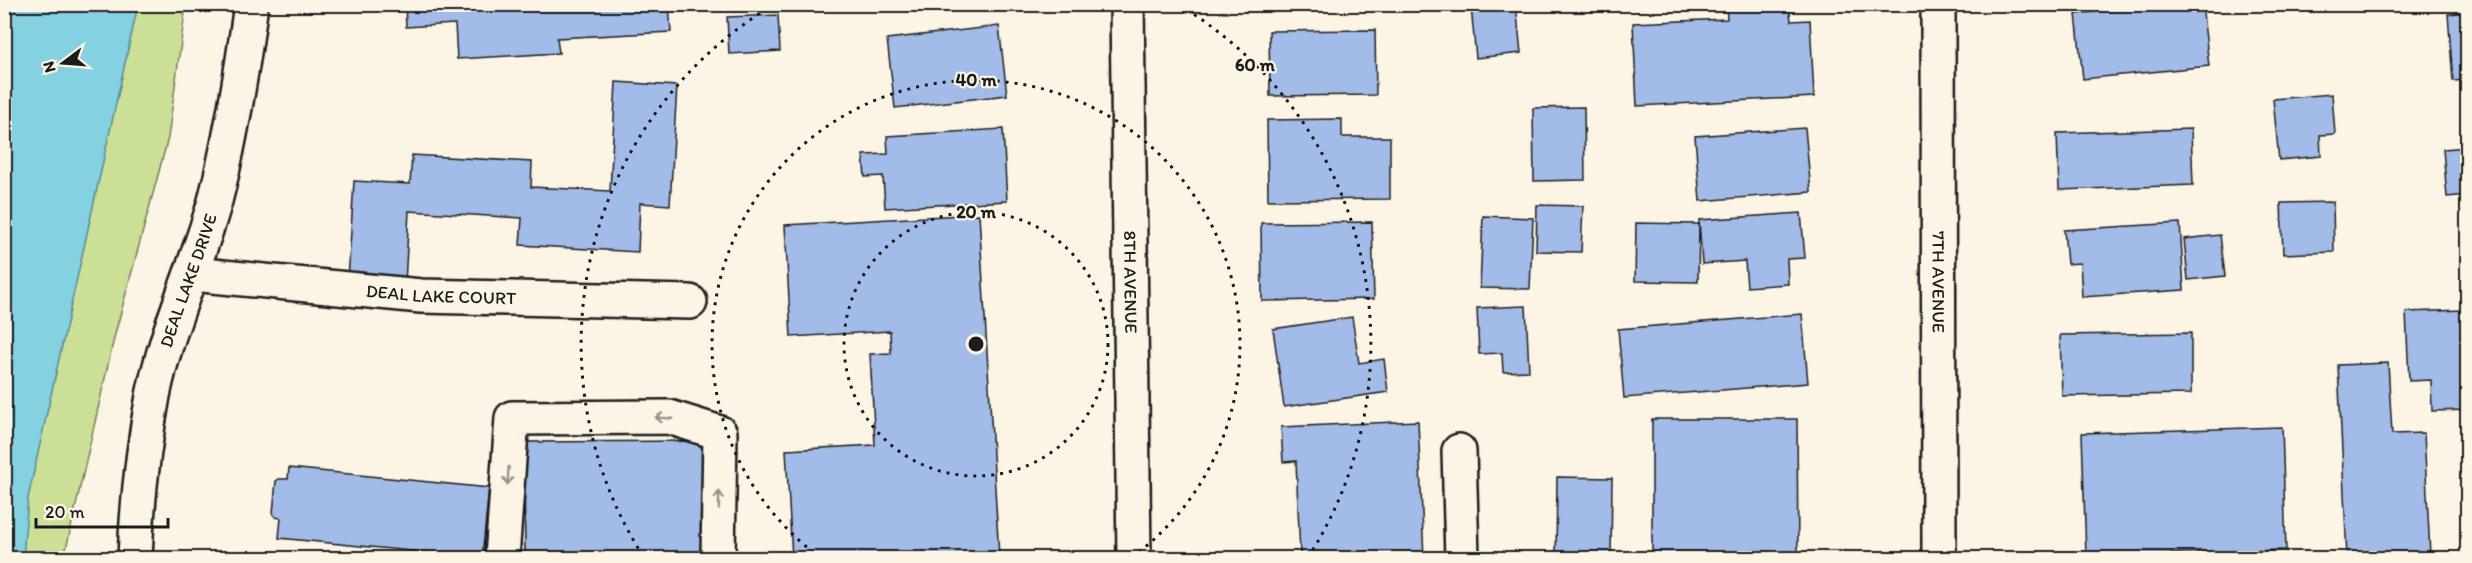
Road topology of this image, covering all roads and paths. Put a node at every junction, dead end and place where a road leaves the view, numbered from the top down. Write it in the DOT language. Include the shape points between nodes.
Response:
graph roads {
  1 [pos="251,4"];
  2 [pos="1127,4"];
  3 [pos="1938,4"];
  4 [pos="192,273"];
  5 [pos="690,302"];
  6 [pos="1459,452"];
  7 [pos="135,558"];
  8 [pos="502,558"];
  9 [pos="718,558"];
  10 [pos="1134,558"];
  11 [pos="1462,558"];
  12 [pos="1939,558"];
  1 -- 4 [label="street, DEAL LAKE DRIVE" via="236,116"];
  2 -- 10 [label="street, 8TH AVENUE"];
  3 -- 12 [label="street, 7TH AVENUE"];
  4 -- 5 [label="street, DEAL LAKE COURT" via="421,296"];
  4 -- 7 [label="street, DEAL LAKE DRIVE" via="153,395"];
  6 -- 11 [label="street"];
  9 -- 8 [label="street, one-way" via="720,433 669,417 512,418"];
}
